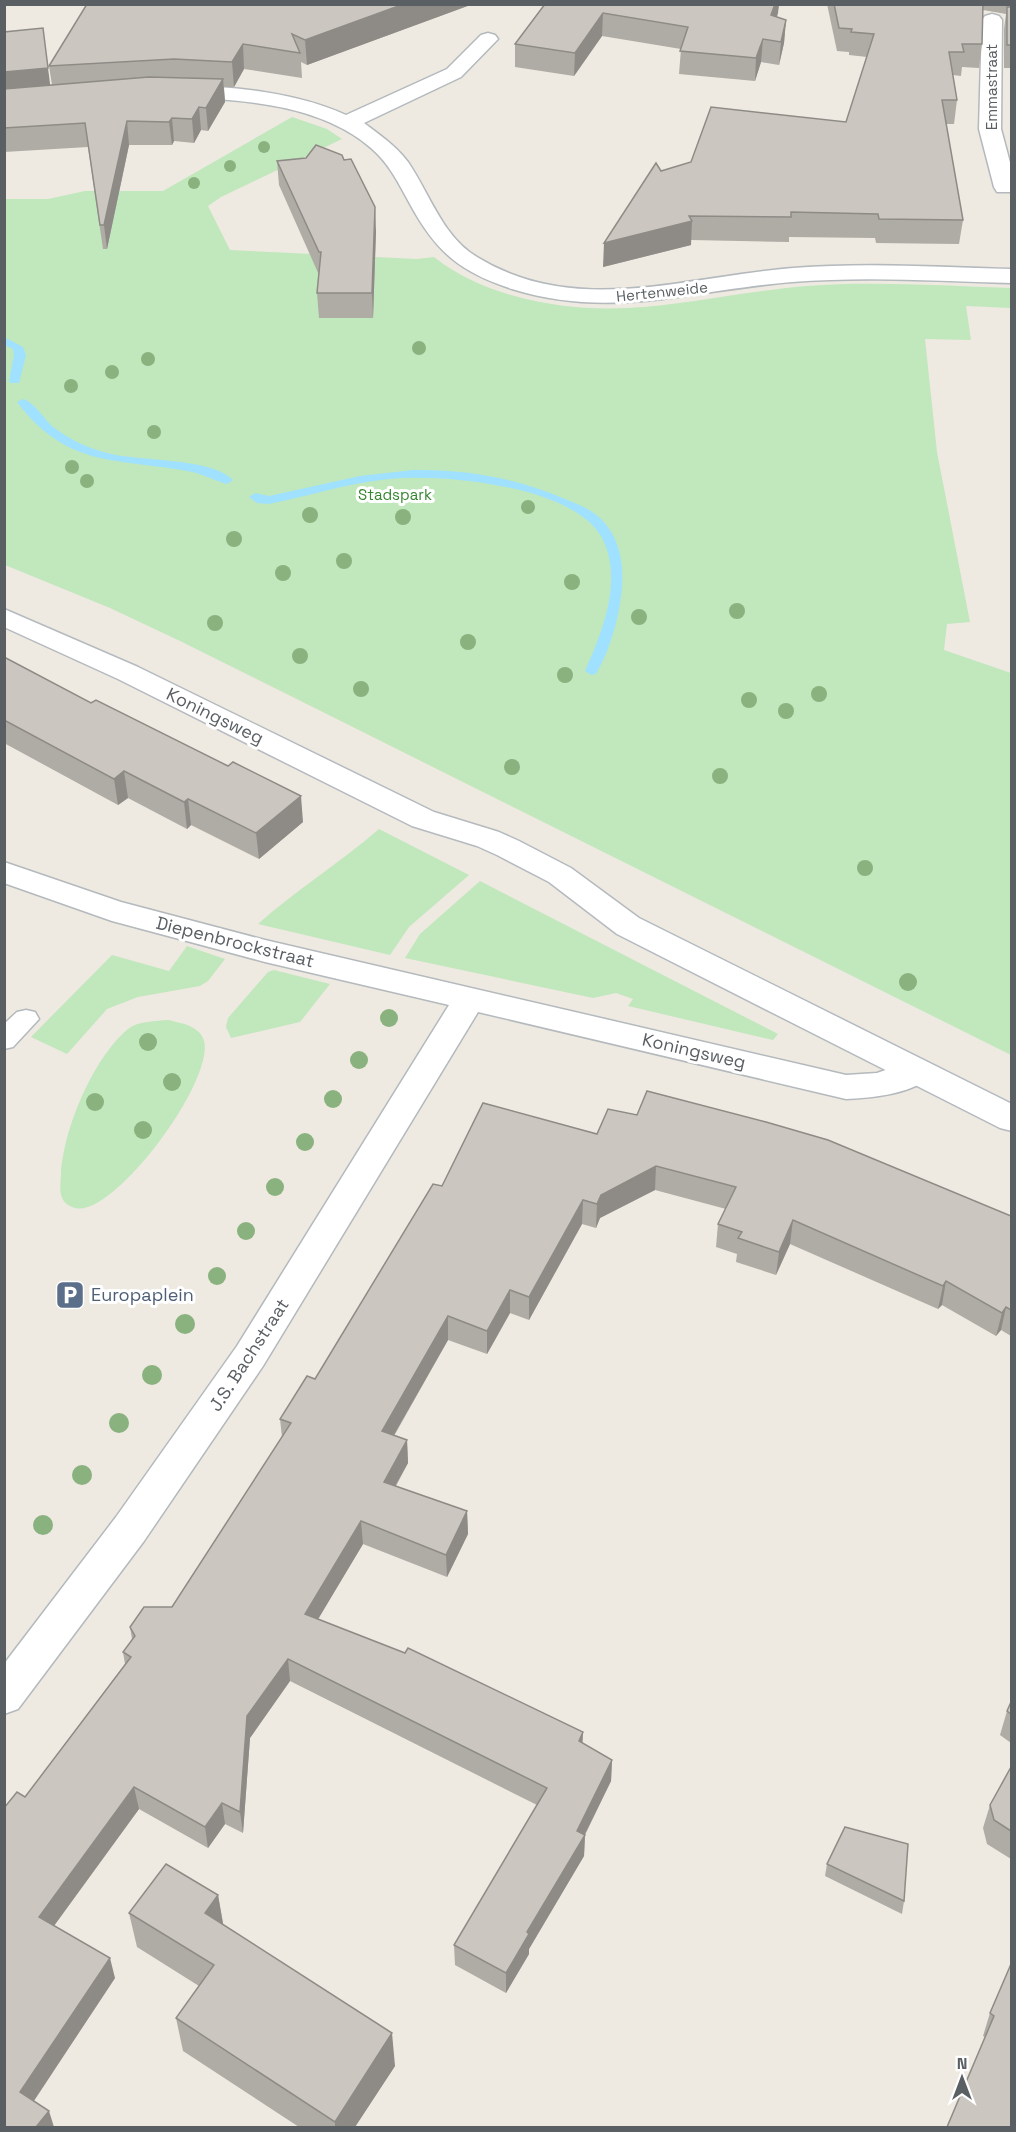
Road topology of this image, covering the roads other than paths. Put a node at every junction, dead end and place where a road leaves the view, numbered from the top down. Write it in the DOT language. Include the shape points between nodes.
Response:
graph roads {
  1 [pos="992,20"];
  2 [pos="488,39"];
  3 [pos="157,92"];
  4 [pos="347,123"];
  5 [pos="1005,188"];
  6 [pos="1011,276"];
  7 [pos="4,617"];
  8 [pos="4,872"];
  9 [pos="470,998"];
  10 [pos="26,1019"];
  11 [pos="4,1040"];
  12 [pos="917,1071"];
  13 [pos="1011,1119"];
  14 [pos="4,1696"];
  1 -- 5 [label="street, Emmastraat" via="990,129"];
  2 -- 4 [label="street" via="454,73"];
  3 -- 4 [label="street, Hertenweide" via="262,97"];
  4 -- 6 [label="street, Hertenweide" via="384,148 398,164 441,237 454,251 492,273 555,293 616,298 660,295 790,275 838,273"];
  7 -- 12 [label="street, Koningsweg" via="128,673 423,819 513,850 560,875 628,926"];
  8 -- 9 [label="street, Diepenbrockstraat" via="128,915"];
  9 -- 12 [label="street, Koningsweg" via="846,1087 880,1085"];
  9 -- 14 [label="street, J.S. Bachstraat" via="250,1356 142,1512"];
  10 -- 11 [label="lane"];
  12 -- 13 [label="street, Koningsweg"];
}
